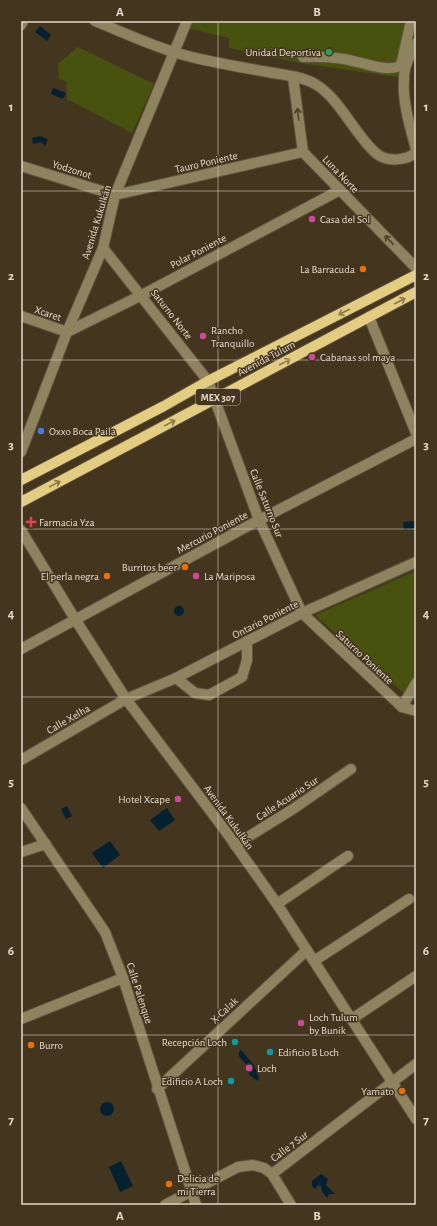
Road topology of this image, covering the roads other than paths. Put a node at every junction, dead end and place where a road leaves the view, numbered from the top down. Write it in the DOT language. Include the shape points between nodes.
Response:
graph roads {
  1 [pos="23,21"];
  2 [pos="95,21"];
  3 [pos="187,21"];
  4 [pos="411,21"];
  5 [pos="21,25"];
  6 [pos="416,43"];
  7 [pos="174,53"];
  8 [pos="303,57"];
  9 [pos="293,77"];
  10 [pos="416,151"];
  11 [pos="303,152"];
  12 [pos="21,166"];
  13 [pos="340,190"];
  14 [pos="115,195"];
  15 [pos="103,248"];
  16 [pos="416,268"];
  17 [pos="416,275"];
  18 [pos="416,292"];
  19 [pos="142,295"];
  20 [pos="21,316"];
  21 [pos="369,316"];
  22 [pos="67,332"];
  23 [pos="208,381"];
  24 [pos="215,399"];
  25 [pos="416,433"];
  26 [pos="416,439"];
  27 [pos="21,452"];
  28 [pos="21,480"];
  29 [pos="21,502"];
  30 [pos="259,520"];
  31 [pos="21,530"];
  32 [pos="416,562"];
  33 [pos="302,613"];
  34 [pos="75,619"];
  35 [pos="247,641"];
  36 [pos="21,648"];
  37 [pos="176,678"];
  38 [pos="416,683"];
  39 [pos="126,699"];
  40 [pos="402,707"];
  41 [pos="416,711"];
  42 [pos="21,760"];
  43 [pos="351,769"];
  44 [pos="21,808"];
  45 [pos="46,844"];
  46 [pos="235,845"];
  47 [pos="21,852"];
  48 [pos="348,856"];
  49 [pos="409,899"];
  50 [pos="277,904"];
  51 [pos="306,950"];
  52 [pos="314,961"];
  53 [pos="416,976"];
  54 [pos="123,978"];
  55 [pos="21,1019"];
  56 [pos="352,1019"];
  57 [pos="416,1064"];
  58 [pos="393,1083"];
  59 [pos="157,1089"];
  60 [pos="416,1119"];
  61 [pos="272,1174"];
  62 [pos="191,1192"];
  63 [pos="165,1205"];
  64 [pos="196,1205"];
  65 [pos="291,1205"];
  1 -- 5 [label="street"];
  2 -- 7 [label="street"];
  3 -- 7 [label="street, Avenida Kukulkán"];
  4 -- 8 [label="street" via="401,65 396,68 344,59"];
  6 -- 10 [label="street" via="409,56 404,78"];
  7 -- 9 [label="street"];
  7 -- 14 [label="street, Avenida Kukulkán"];
  9 -- 10 [label="street" via="314,83 327,93 377,154 399,159 412,156"];
  11 -- 9 [label="street, one-way"];
  11 -- 13 [label="street, Luna Norte"];
  11 -- 14 [label="street, Tauro Poniente"];
  12 -- 14 [label="street, Yodzonot"];
  16 -- 13 [label="street, Luna Norte, one-way"];
  13 -- 19 [label="street, Polar Poniente"];
  14 -- 15 [label="street, Avenida Kukulkán"];
  15 -- 19 [label="street, Saturno Norte"];
  15 -- 22 [label="street, Avenida Kukulkán"];
  17 -- 23 [label="main road, Avenida Tulum / MEX 307, one-way"];
  21 -- 18 [label="main road, Avenida Tulum / MEX 307, one-way"];
  19 -- 22 [label="street, Polar Poniente"];
  19 -- 23 [label="street, Saturno Norte"];
  20 -- 22 [label="street, Xcaret"];
  24 -- 21 [label="main road, Avenida Tulum / MEX 307, one-way"];
  21 -- 25 [label="street"];
  22 -- 27 [label="street, Avenida Kukulkán"];
  23 -- 24 [label="street, Saturno Norte"];
  23 -- 28 [label="main road, Avenida Tulum / MEX 307"];
  29 -- 24 [label="main road, Avenida Tulum / MEX 307, one-way"];
  24 -- 30 [label="street, Calle Saturno Sur"];
  26 -- 30 [label="street, Mercurio Poniente"];
  30 -- 33 [label="street, Calle Saturno Sur"];
  30 -- 34 [label="street, Mercurio Poniente"];
  31 -- 34 [label="street, Avenida Kukulkán"];
  32 -- 33 [label="street, Ontario Poniente"];
  33 -- 35 [label="street, Ontario Poniente"];
  33 -- 40 [label="street, Saturno Poniente"];
  34 -- 36 [label="street, Mercurio Poniente"];
  34 -- 39 [label="street, Avenida Kukulkán"];
  35 -- 37 [label="street, Ontario Poniente"];
  35 -- 37 [label="street" via="247,660 242,677 209,695 195,693"];
  37 -- 39 [label="street, Ontario Poniente"];
  38 -- 40 [label="street"];
  39 -- 42 [label="street, Calle Xelha"];
  39 -- 46 [label="street, Avenida Kukulkán"];
  40 -- 41 [label="street, Saturno Poniente"];
  43 -- 46 [label="street, Calle Acuario Sur"];
  44 -- 45 [label="street, Calle Palenque"];
  45 -- 47 [label="street"];
  45 -- 54 [label="street, Calle Palenque" via="105,932"];
  46 -- 50 [label="street, Avenida Kukulkán"];
  48 -- 50 [label="street"];
  49 -- 52 [label="street"];
  50 -- 51 [label="street, Avenida Kukulkán"];
  51 -- 52 [label="street, Avenida Kukulkán"];
  51 -- 59 [label="street, X-Calak"];
  52 -- 56 [label="street, Avenida Kukulkán"];
  53 -- 56 [label="street"];
  54 -- 55 [label="street"];
  54 -- 59 [label="street, Calle Palenque"];
  56 -- 58 [label="street, Avenida Kukulkán"];
  57 -- 58 [label="street, Calle 7 Sur"];
  58 -- 60 [label="street, Avenida Kukulkán"];
  58 -- 61 [label="street, Calle 7 Sur"];
  59 -- 62 [label="street, Calle Palenque"];
  61 -- 62 [label="street, Calle 7 Sur" via="253,1165 238,1166"];
  61 -- 65 [label="street"];
  62 -- 63 [label="street, Calle 7 Sur"];
  62 -- 64 [label="street, Calle Palenque"];
}
